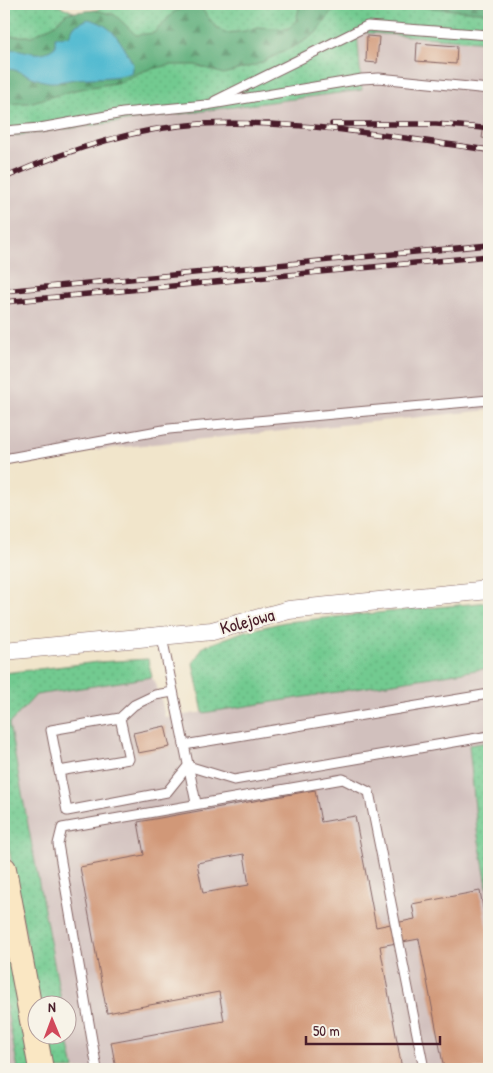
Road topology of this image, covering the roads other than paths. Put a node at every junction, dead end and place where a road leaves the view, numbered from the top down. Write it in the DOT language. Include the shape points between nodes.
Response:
graph roads {
  1 [pos="489,35"];
  2 [pos="489,89"];
  3 [pos="206,105"];
  4 [pos="4,131"];
  5 [pos="489,400"];
  6 [pos="4,459"];
  7 [pos="489,590"];
  8 [pos="162,637"];
  9 [pos="4,651"];
  10 [pos="173,692"];
  11 [pos="489,694"];
  12 [pos="120,718"];
  13 [pos="489,736"];
  14 [pos="184,745"];
  15 [pos="188,766"];
  16 [pos="59,771"];
  17 [pos="196,804"];
  18 [pos="4,869"];
  19 [pos="42,1069"];
  20 [pos="97,1069"];
  21 [pos="424,1069"];
  1 -- 3 [label="lane" via="366,26"];
  2 -- 3 [label="lane" via="379,78"];
  3 -- 4 [label="lane" via="123,113"];
  5 -- 6 [label="lane" via="169,429"];
  7 -- 8 [label="street, Kolejowa" via="289,610 212,630"];
  8 -- 9 [label="street, Kolejowa"];
  8 -- 10 [label="lane"];
  10 -- 12 [label="lane" via="134,705"];
  10 -- 14 [label="lane"];
  11 -- 14 [label="lane"];
  12 -- 16 [label="lane" via="51,730"];
  12 -- 16 [label="lane" via="129,759"];
  13 -- 15 [label="lane" via="234,780"];
  14 -- 15 [label="lane"];
  15 -- 16 [label="lane" via="167,792 67,811"];
  15 -- 17 [label="lane"];
  17 -- 20 [label="lane" via="62,828 58,844"];
  17 -- 21 [label="lane" via="343,779 369,792"];
  18 -- 19 [label="street"];
}
